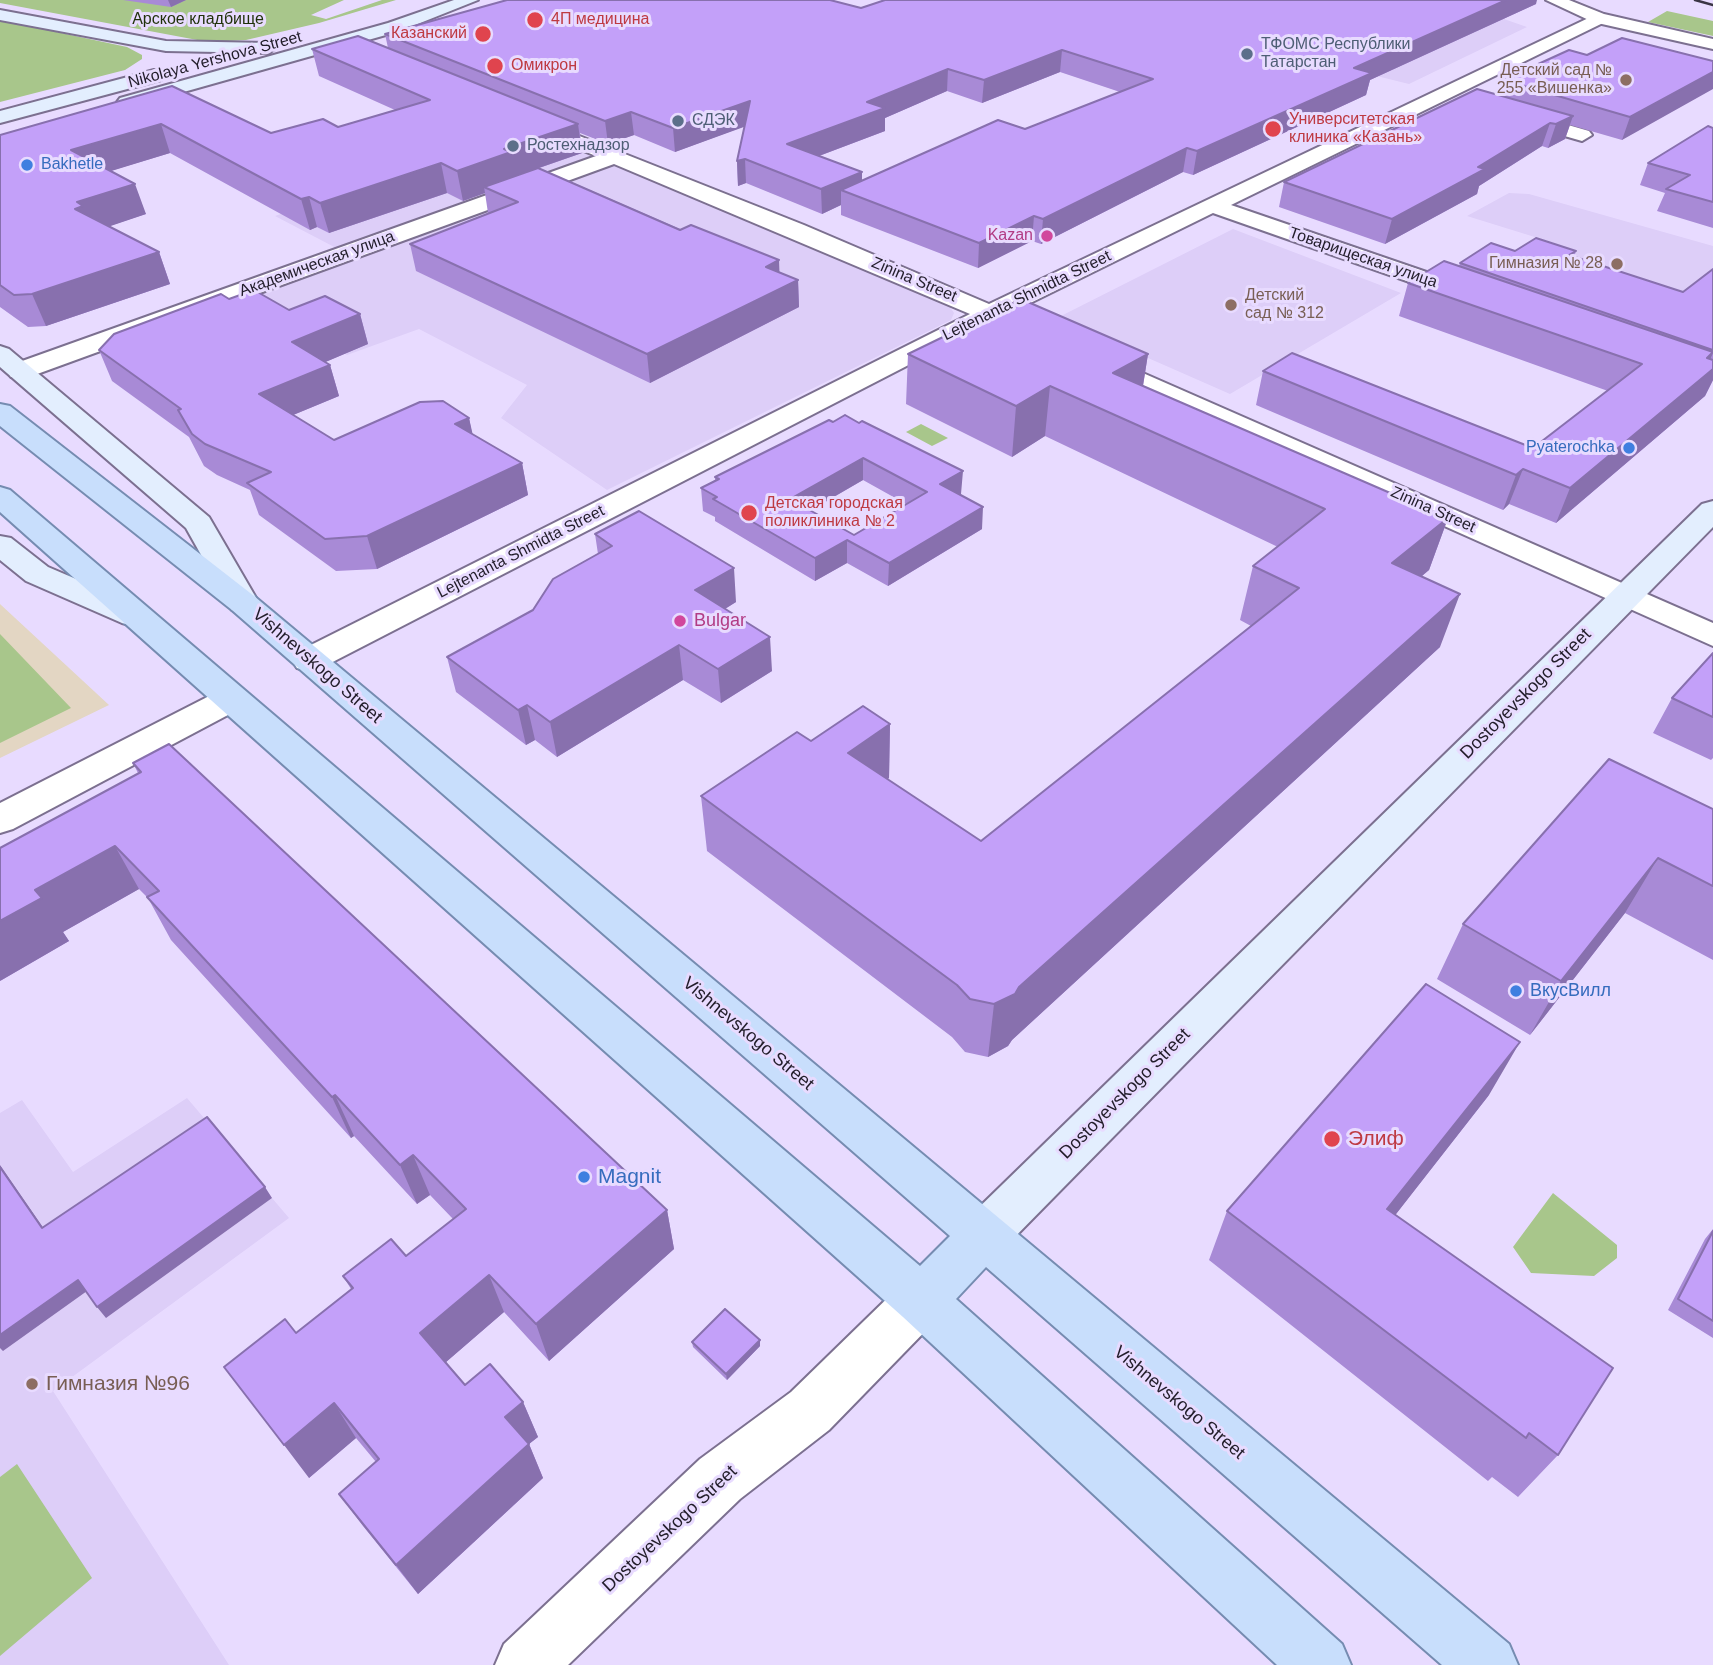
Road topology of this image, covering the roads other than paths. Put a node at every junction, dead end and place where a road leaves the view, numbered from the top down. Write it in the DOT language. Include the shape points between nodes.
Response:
graph roads {
  1 [pos="428,0"];
  2 [pos="470,0"];
  3 [pos="1554,0"];
  4 [pos="0,16"];
  5 [pos="1600,18"];
  6 [pos="315,33"];
  7 [pos="339,43"];
  8 [pos="1713,44"];
  9 [pos="261,48"];
  10 [pos="288,57"];
  11 [pos="372,57"];
  12 [pos="1440,94"];
  13 [pos="53,103"];
  14 [pos="1471,103"];
  15 [pos="1498,111"];
  16 [pos="512,115"];
  17 [pos="0,117"];
  18 [pos="1582,135"];
  19 [pos="0,136"];
  20 [pos="613,157"];
  21 [pos="1211,205"];
  22 [pos="1487,301"];
  23 [pos="992,312"];
  24 [pos="10,362"];
  25 [pos="0,412"];
  26 [pos="0,496"];
  27 [pos="1713,510"];
  28 [pos="0,545"];
  29 [pos="1625,596"];
  30 [pos="243,603"];
  31 [pos="134,616"];
  32 [pos="1713,636"];
  33 [pos="309,660"];
  34 [pos="231,699"];
  35 [pos="0,819"];
  36 [pos="984,1235"];
  37 [pos="921,1300"];
  38 [pos="524,1665"];
  39 [pos="1321,1665"];
  40 [pos="1489,1665"];
  1 -- 6 [label="main road, Nikolaya Yershova Street"];
  2 -- 7 [label="main road, Nikolaya Yershova Street"];
  3 -- 5 [label="street"];
  4 -- 9 [label="main road" via="166,46"];
  4 -- 13 [label="main road" via="125,42 150,53 142,67"];
  5 -- 8 [label="street"];
  5 -- 12 [label="street, Lejtenanta Shmidta Street"];
  6 -- 7 [label="main road"];
  6 -- 9 [label="main road, Nikolaya Yershova Street"];
  7 -- 10 [label="main road, Nikolaya Yershova Street"];
  7 -- 11 [label="street"];
  9 -- 10 [label="main road" via="285,50"];
  9 -- 13 [label="main road, Nikolaya Yershova Street"];
  10 -- 19 [label="main road, Nikolaya Yershova Street"];
  12 -- 14 [label="street"];
  12 -- 21 [label="street, Lejtenanta Shmidta Street"];
  13 -- 17 [label="main road, Nikolaya Yershova Street"];
  15 -- 18 [label="street"];
  16 -- 20 [label="street, Zinina Street"];
  20 -- 23 [label="street, Zinina Street"];
  20 -- 24 [label="street, Академическая улица"];
  21 -- 22 [label="street, Товарищеская улица"];
  21 -- 23 [label="street, Lejtenanta Shmidta Street"];
  23 -- 29 [label="street, Zinina Street"];
  23 -- 33 [label="street, Lejtenanta Shmidta Street"];
  24 -- 30 [label="main road" via="198,523"];
  25 -- 30 [label="main road, Vishnevskogo Street"];
  26 -- 31 [label="main road"];
  27 -- 29 [label="main road, Dostoyevskogo Street"];
  28 -- 31 [label="main road" via="37,574"];
  29 -- 32 [label="street, Zinina Street"];
  29 -- 36 [label="main road, Dostoyevskogo Street"];
  30 -- 33 [label="main road, Vishnevskogo Street"];
  31 -- 34 [label="main road"];
  33 -- 36 [label="main road, Vishnevskogo Street"];
  34 -- 35 [label="street"];
  34 -- 37 [label="main road"];
  36 -- 37 [label="main road, Dostoyevskogo Street"];
  36 -- 40 [label="main road, Vishnevskogo Street"];
  37 -- 38 [label="street, Dostoyevskogo Street" via="810,1410 720,1479"];
  37 -- 39 [label="main road"];
}
